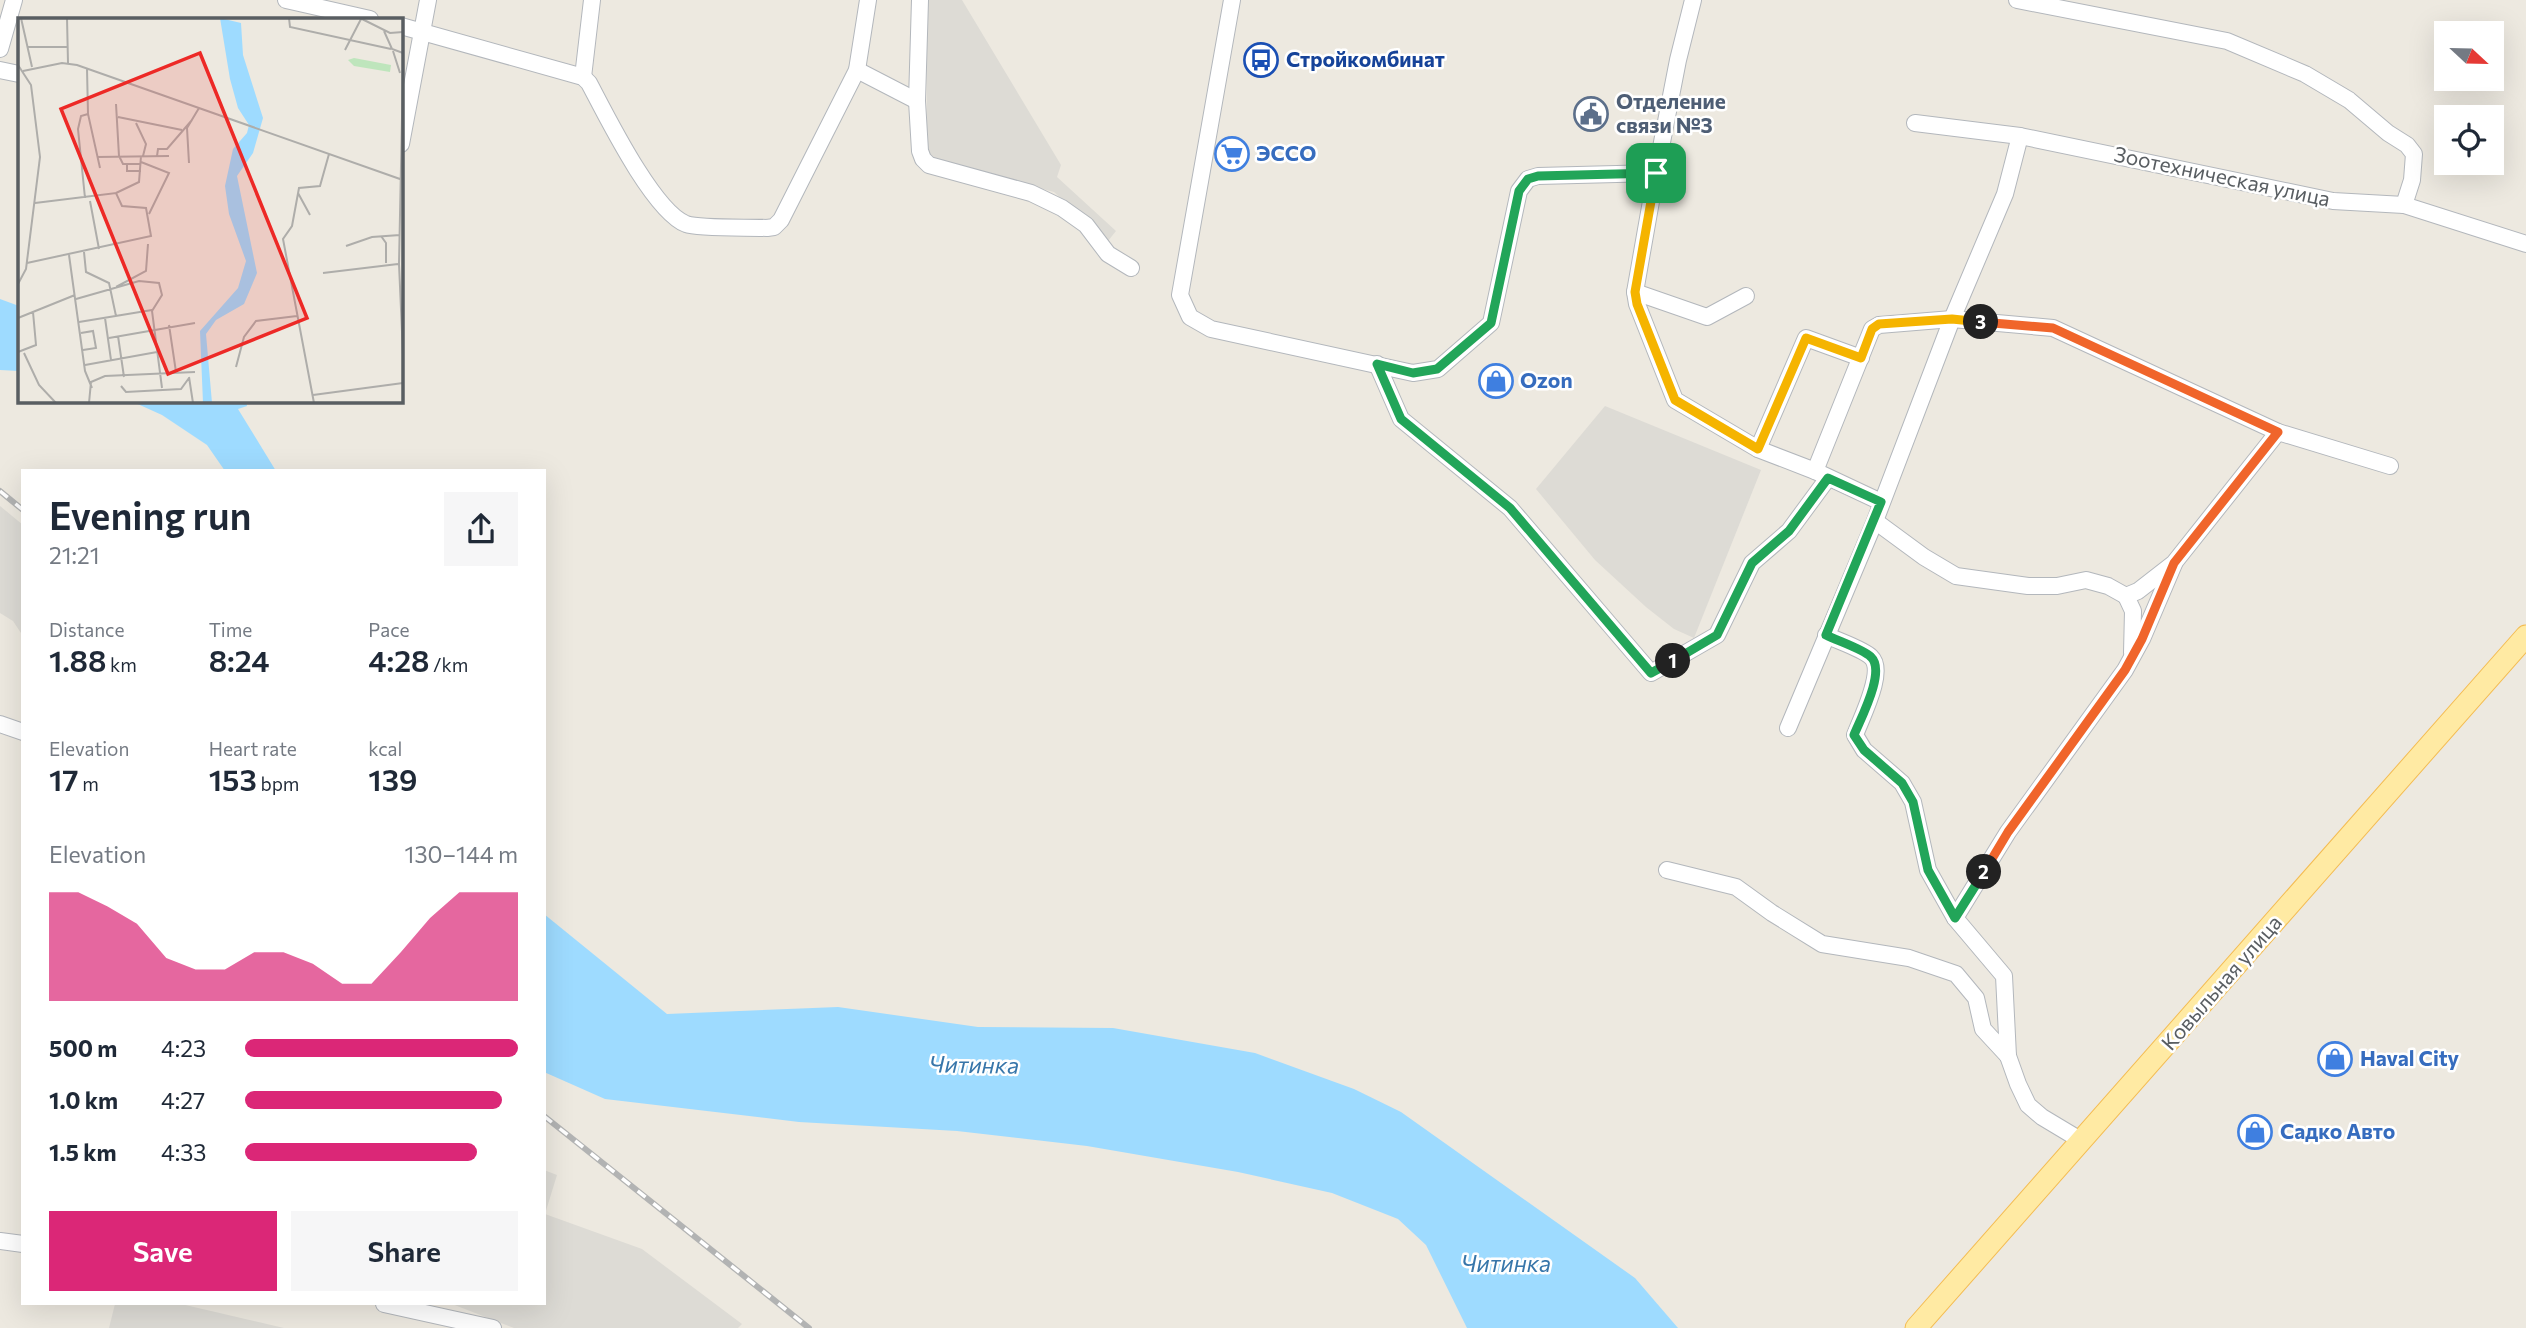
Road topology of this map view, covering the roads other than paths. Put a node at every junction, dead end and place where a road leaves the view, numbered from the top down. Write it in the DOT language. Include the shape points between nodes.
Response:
graph roads {
  1 [pos="14,0"];
  2 [pos="286,0"];
  3 [pos="428,0"];
  4 [pos="592,0"];
  5 [pos="868,0"];
  6 [pos="920,0"];
  7 [pos="1231,0"];
  8 [pos="1693,0"];
  9 [pos="2017,0"];
  10 [pos="366,18"];
  11 [pos="402,26"];
  12 [pos="422,31"];
  13 [pos="0,48"];
  14 [pos="0,69"];
  15 [pos="857,69"];
  16 [pos="18,75"];
  17 [pos="583,77"];
  18 [pos="917,101"];
  19 [pos="1915,123"];
  20 [pos="2020,136"];
  21 [pos="402,139"];
  22 [pos="1656,173"];
  23 [pos="2404,205"];
  24 [pos="2526,244"];
  25 [pos="1131,268"];
  26 [pos="1635,292"];
  27 [pos="1746,296"];
  28 [pos="1952,319"];
  29 [pos="1861,358"];
  30 [pos="1377,364"];
  31 [pos="2278,432"];
  32 [pos="1758,449"];
  33 [pos="2390,466"];
  34 [pos="1822,475"];
  35 [pos="1881,502"];
  36 [pos="1875,521"];
  37 [pos="2174,563"];
  38 [pos="2126,596"];
  39 [pos="1826,635"];
  40 [pos="2526,636"];
  41 [pos="2131,659"];
  42 [pos="0,724"];
  43 [pos="1788,728"];
  44 [pos="21,731"];
  45 [pos="1667,870"];
  46 [pos="1955,918"];
  47 [pos="2008,1056"];
  48 [pos="2082,1141"];
  49 [pos="0,1241"];
  50 [pos="21,1244"];
  51 [pos="389,1305"];
  52 [pos="493,1328"];
  53 [pos="1916,1328"];
  1 -- 13 [label="street"];
  2 -- 10 [label="street"];
  3 -- 12 [label="street"];
  4 -- 17 [label="street"];
  5 -- 15 [label="street"];
  6 -- 18 [label="street"];
  7 -- 30 [label="street" via="1180,295 1190,317 1211,329"];
  8 -- 22 [label="street"];
  9 -- 23 [label="street" via="2227,41 2305,74 2349,100 2414,154"];
  11 -- 12 [label="street"];
  12 -- 17 [label="street"];
  12 -- 21 [label="street"];
  14 -- 16 [label="street"];
  15 -- 17 [label="street" via="774,227 688,225 672,215 632,164"];
  15 -- 18 [label="street"];
  18 -- 25 [label="street" via="920,151 929,166 1031,193 1051,203 1086,225 1108,254"];
  19 -- 20 [label="street, Зоотехническая улица"];
  20 -- 23 [label="street, Зоотехническая улица" via="2333,201"];
  20 -- 28 [label="street" via="2005,194"];
  22 -- 26 [label="street"];
  22 -- 30 [label="street" via="1528,179 1519,191 1491,323 1437,369 1413,373"];
  23 -- 24 [label="street, Зоотехническая улица"];
  26 -- 27 [label="street" via="1707,317"];
  26 -- 32 [label="street" via="1675,400"];
  28 -- 29 [label="street" via="1879,324 1872,329"];
  28 -- 31 [label="street" via="2053,328"];
  28 -- 35 [label="street"];
  29 -- 32 [label="street" via="1806,338"];
  29 -- 34 [label="street"];
  30 -- 34 [label="street" via="1401,419 1510,508 1651,673 1717,635 1752,563 1789,531"];
  31 -- 33 [label="street"];
  31 -- 37 [label="street"];
  32 -- 34 [label="street"];
  34 -- 35 [label="street"];
  35 -- 36 [label="street"];
  36 -- 38 [label="street" via="1956,576 2028,586 2086,580"];
  36 -- 39 [label="street"];
  37 -- 38 [label="street"];
  37 -- 41 [label="street"];
  38 -- 41 [label="street" via="2133,611"];
  39 -- 43 [label="street"];
  39 -- 46 [label="street" via="1871,656 1876,665 1877,676 1854,735 1864,750 1902,783 1913,802 1928,870"];
  40 -- 48 [label="main road, Ковыльная улица"];
  41 -- 46 [label="street" via="2008,832"];
  42 -- 44 [label="street"];
  45 -- 47 [label="street" via="1736,887 1822,944 1909,958 1956,974 1976,998 1983,1029"];
  46 -- 47 [label="street" via="2004,976"];
  47 -- 48 [label="street" via="2028,1105"];
  48 -- 53 [label="main road, Ковыльная улица"];
  49 -- 50 [label="street"];
  51 -- 52 [label="street"];
}
